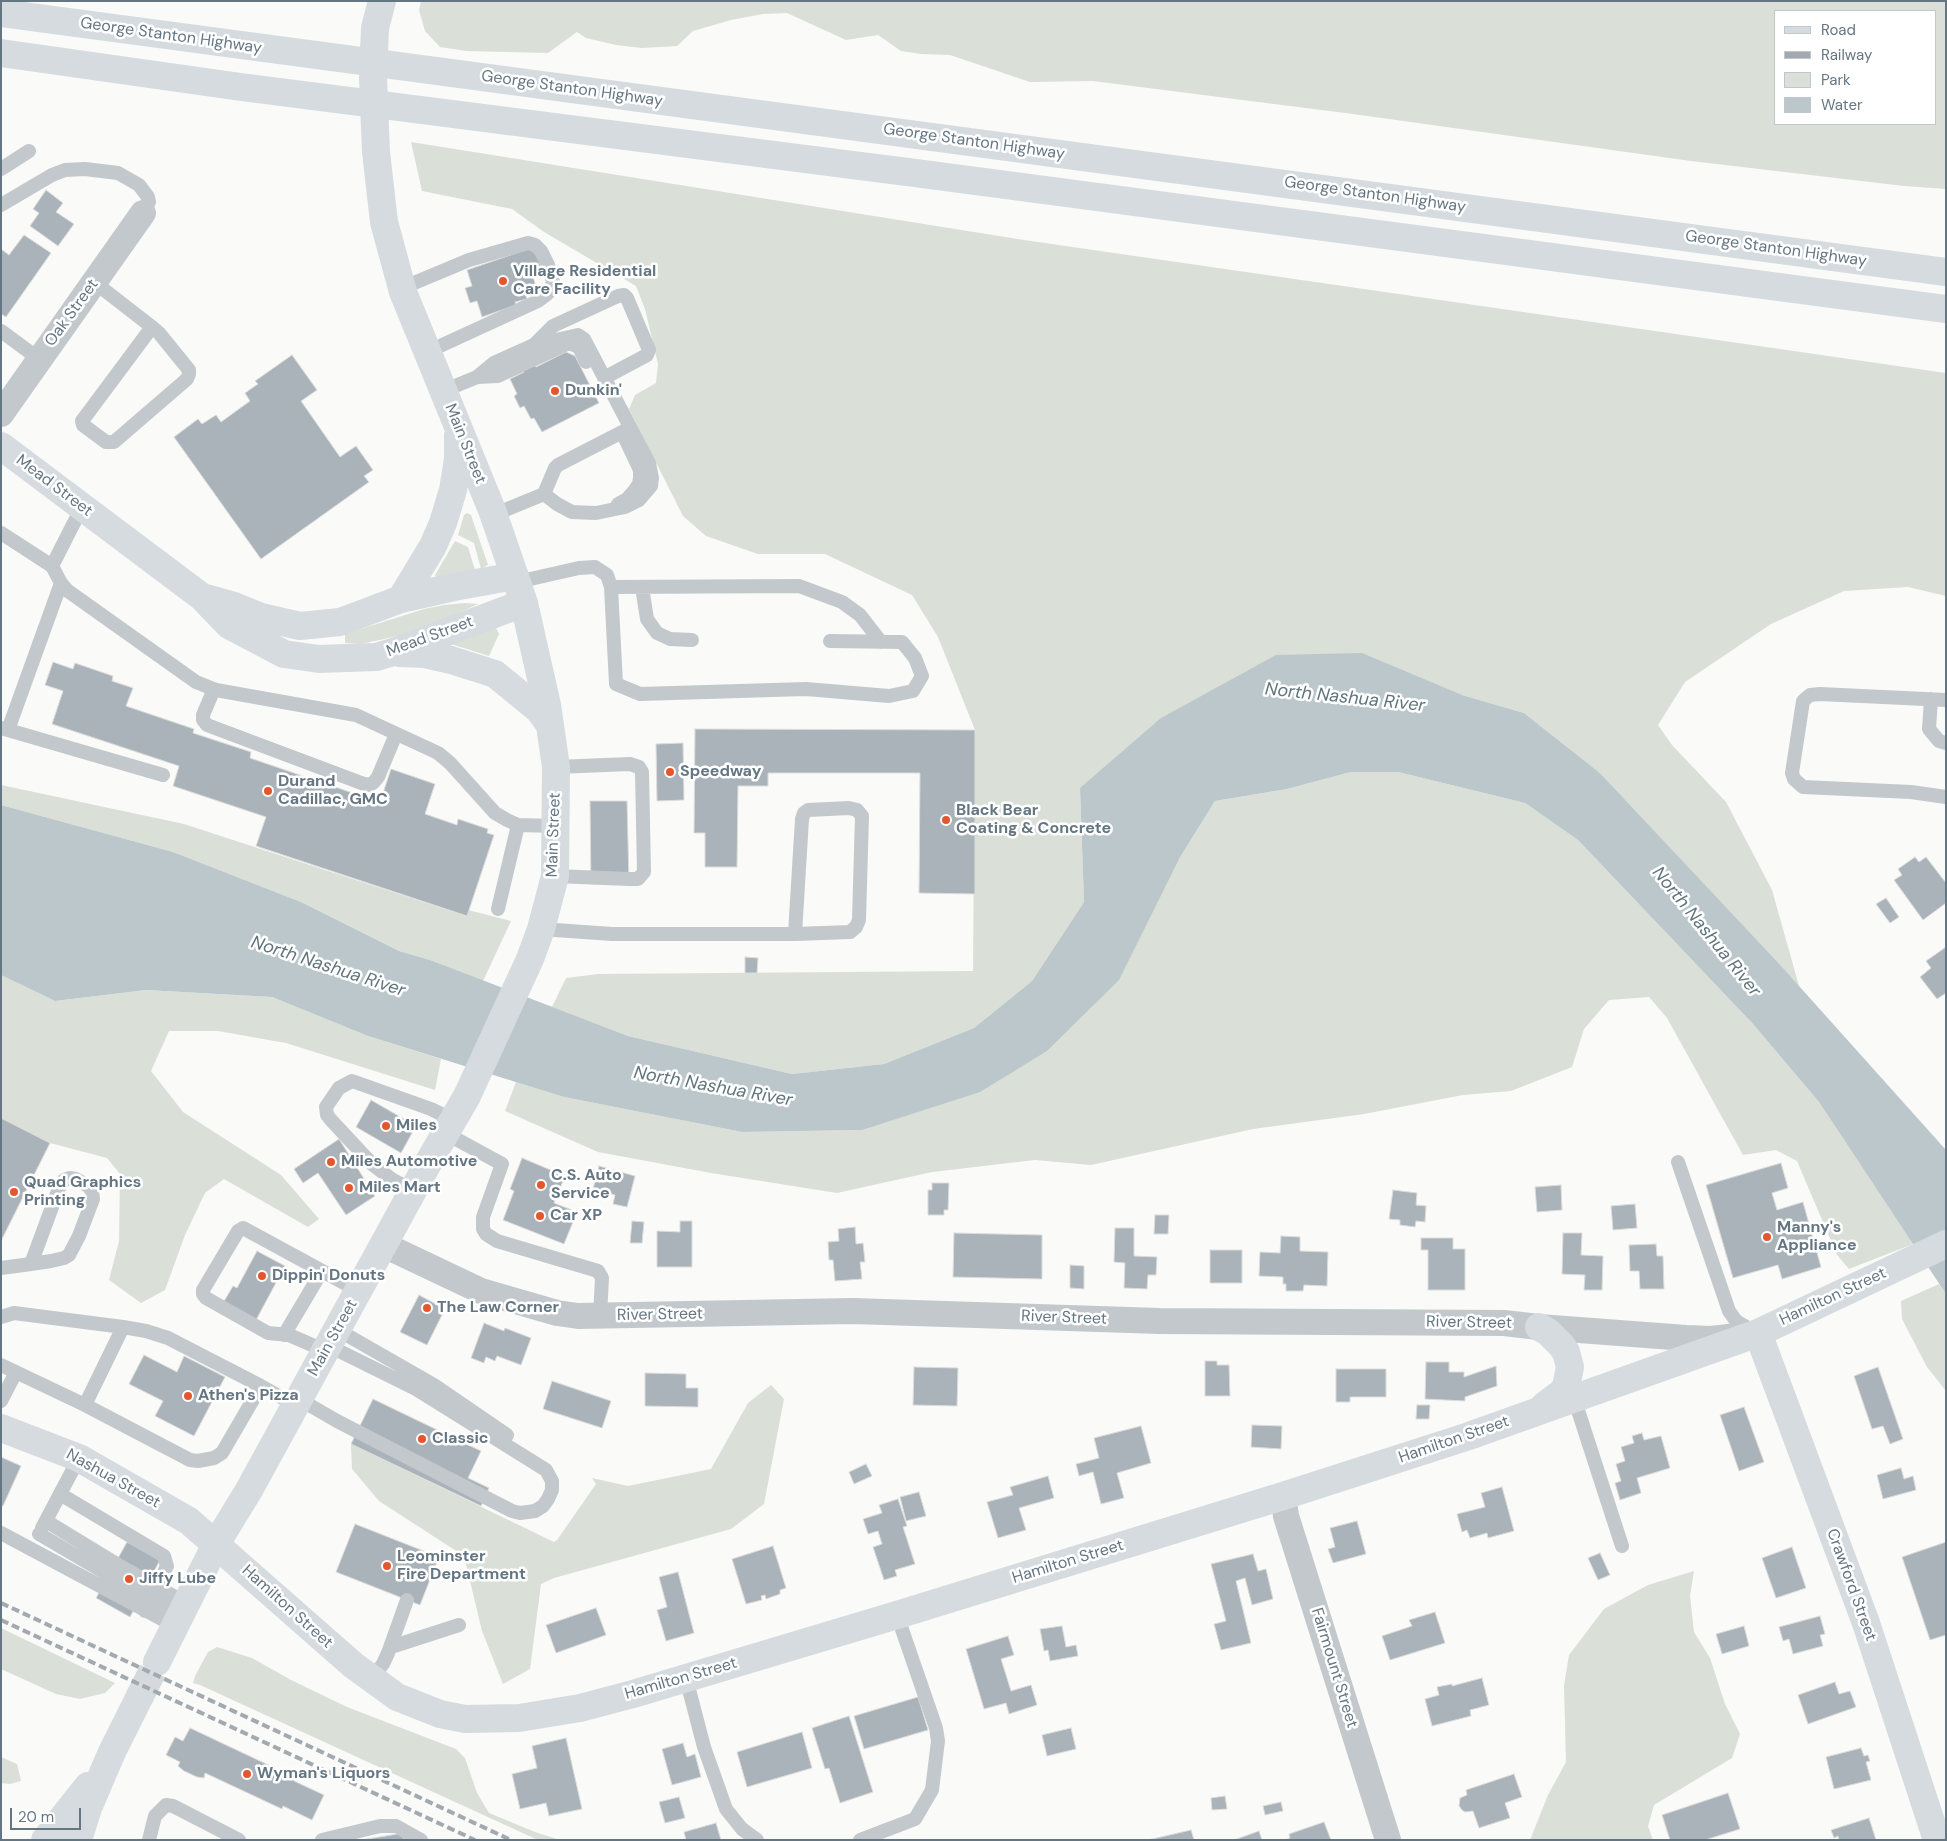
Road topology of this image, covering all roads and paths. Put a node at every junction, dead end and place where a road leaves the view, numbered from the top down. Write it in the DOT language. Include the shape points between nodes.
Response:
graph roads {
  1 [pos="380,8"];
  2 [pos="1,13"];
  3 [pos="1,53"];
  4 [pos="29,151"];
  5 [pos="1,169"];
  6 [pos="1,205"];
  7 [pos="143,214"];
  8 [pos="1946,272"];
  9 [pos="94,282"];
  10 [pos="402,288"];
  11 [pos="1946,309"];
  12 [pos="152,326"];
  13 [pos="1,331"];
  14 [pos="534,345"];
  15 [pos="427,352"];
  16 [pos="39,359"];
  17 [pos="477,377"];
  18 [pos="604,378"];
  19 [pos="443,391"];
  20 [pos="1,414"];
  21 [pos="458,427"];
  22 [pos="626,430"];
  23 [pos="1,446"];
  24 [pos="544,494"];
  25 [pos="82,507"];
  26 [pos="493,515"];
  27 [pos="1,533"];
  28 [pos="52,566"];
  29 [pos="61,583"];
  30 [pos="519,587"];
  31 [pos="611,587"];
  32 [pos="642,587"];
  33 [pos="202,597"];
  34 [pos="401,599"];
  35 [pos="692,640"];
  36 [pos="830,641"];
  37 [pos="881,642"];
  38 [pos="393,652"];
  39 [pos="214,689"];
  40 [pos="1931,699"];
  41 [pos="1946,700"];
  42 [pos="550,725"];
  43 [pos="4,729"];
  44 [pos="396,734"];
  45 [pos="1946,743"];
  46 [pos="556,767"];
  47 [pos="163,775"];
  48 [pos="1946,797"];
  49 [pos="518,825"];
  50 [pos="556,826"];
  51 [pos="555,876"];
  52 [pos="498,908"];
  53 [pos="541,929"];
  54 [pos="795,934"];
  55 [pos="449,1126"];
  56 [pos="1678,1162"];
  57 [pos="413,1191"];
  58 [pos="1946,1244"];
  59 [pos="384,1245"];
  60 [pos="31,1264"];
  61 [pos="1,1268"];
  62 [pos="322,1270"];
  63 [pos="359,1291"];
  64 [pos="600,1316"];
  65 [pos="1,1317"];
  66 [pos="123,1326"];
  67 [pos="1539,1327"];
  68 [pos="1758,1333"];
  69 [pos="284,1335"];
  70 [pos="331,1343"];
  71 [pos="1,1365"];
  72 [pos="16,1372"];
  73 [pos="261,1386"];
  74 [pos="1574,1398"];
  75 [pos="1,1401"];
  76 [pos="297,1402"];
  77 [pos="85,1405"];
  78 [pos="1534,1412"];
  79 [pos="2,1429"];
  80 [pos="79,1458"];
  81 [pos="60,1494"];
  82 [pos="1283,1496"];
  83 [pos="42,1527"];
  84 [pos="1,1533"];
  85 [pos="216,1544"];
  86 [pos="1622,1546"];
  87 [pos="31,1549"];
  88 [pos="151,1599"];
  89 [pos="407,1600"];
  90 [pos="181,1614"];
  91 [pos="897,1615"];
  92 [pos="460,1625"];
  93 [pos="391,1647"];
  94 [pos="157,1662"];
  95 [pos="686,1678"];
  96 [pos="371,1680"];
  97 [pos="140,1696"];
  98 [pos="112,1752"];
  99 [pos="44,1840"];
  100 [pos="78,1840"];
  101 [pos="149,1840"];
  102 [pos="239,1840"];
  103 [pos="322,1840"];
  104 [pos="420,1840"];
  105 [pos="757,1840"];
  106 [pos="860,1840"];
  107 [pos="1388,1840"];
  108 [pos="1938,1840"];
  1 -- 10 [label="main road, Main Street" via="372,78 377,169 384,222"];
  2 -- 8 [label="main road, George Stanton Highway"];
  3 -- 11 [label="main road"];
  4 -- 5 [label="lane"];
  6 -- 7 [label="lane" via="52,175 65,170 85,169 118,174 139,185 149,202"];
  7 -- 9 [label="street, Oak Street"];
  9 -- 12 [label="lane"];
  9 -- 16 [label="street, Oak Street"];
  10 -- 15 [label="main road, Main Street"];
  10 -- 15 [label="lane" via="469,260 528,242 541,251 548,265 553,282 550,291 538,302"];
  12 -- 12 [label="lane" via="190,374 114,442 106,442 82,421"];
  13 -- 16 [label="lane"];
  14 -- 17 [label="lane" via="494,363"];
  14 -- 18 [label="lane" via="582,336"];
  14 -- 18 [label="lane" via="553,326 624,295 650,347 647,355"];
  15 -- 19 [label="main road, Main Street"];
  16 -- 20 [label="street, Oak Street"];
  17 -- 19 [label="lane"];
  17 -- 22 [label="lane" via="498,376 561,346 575,345"];
  18 -- 22 [label="lane"];
  19 -- 21 [label="main road, Main Street"];
  21 -- 26 [label="main road, Main Street"];
  21 -- 34 [label="main road" via="458,459 443,523"];
  22 -- 24 [label="lane" via="558,465"];
  22 -- 24 [label="lane" via="640,470 639,484 627,499 596,513 572,512"];
  23 -- 25 [label="main road, Mead Street"];
  24 -- 26 [label="lane"];
  25 -- 28 [label="lane"];
  25 -- 33 [label="main road, Mead Street"];
  26 -- 30 [label="main road, Main Street"];
  27 -- 28 [label="lane"];
  28 -- 29 [label="lane"];
  29 -- 39 [label="lane" via="196,682"];
  29 -- 43 [label="lane"];
  30 -- 31 [label="lane" via="549,574 595,567 607,575"];
  30 -- 34 [label="main road, Mead Street" via="454,587"];
  30 -- 38 [label="main road, Mead Street"];
  30 -- 42 [label="main road, Main Street"];
  31 -- 32 [label="lane"];
  31 -- 37 [label="lane" via="616,684 640,694 806,690 890,696 913,691 922,676 915,658 902,642"];
  32 -- 35 [label="lane" via="647,619 657,633 670,639"];
  32 -- 37 [label="lane" via="799,586 842,602 860,615"];
  33 -- 34 [label="main road, Mead Street" via="300,626 340,622"];
  33 -- 38 [label="main road, Mead Street" via="229,625 284,654 353,659"];
  36 -- 37 [label="lane"];
  38 -- 42 [label="main road" via="425,654 495,674 539,710"];
  39 -- 44 [label="lane" via="356,715"];
  39 -- 44 [label="lane" via="203,715 207,725 364,784 374,782 378,777"];
  40 -- 41 [label="lane"];
  40 -- 45 [label="lane" via="1929,729 1939,741"];
  40 -- 48 [label="lane" via="1810,695 1803,701 1792,773 1803,787 1911,792"];
  42 -- 46 [label="main road, Main Street"];
  43 -- 47 [label="lane"];
  44 -- 49 [label="lane" via="438,753 495,813"];
  46 -- 50 [label="main road, Main Street"];
  46 -- 51 [label="lane" via="630,764 639,767 642,772 644,872 638,879 629,880"];
  49 -- 50 [label="lane"];
  49 -- 52 [label="lane"];
  50 -- 51 [label="main road, Main Street"];
  51 -- 53 [label="main road, Main Street"];
  53 -- 54 [label="lane" via="612,934"];
  53 -- 55 [label="main road, Main Street" via="467,1096"];
  54 -- 54 [label="lane" via="850,932 858,924 862,816 857,810 808,810 804,813"];
  55 -- 57 [label="main road, Main Street"];
  55 -- 57 [label="lane" via="431,1109 352,1081 339,1088 326,1107 331,1120 373,1165"];
  55 -- 64 [label="lane" via="502,1164 483,1217 486,1234 497,1241 598,1271 602,1278"];
  56 -- 68 [label="lane" via="1729,1311 1736,1321"];
  57 -- 59 [label="main road, Main Street"];
  58 -- 68 [label="main road, Hamilton Street"];
  59 -- 63 [label="main road, Main Street"];
  59 -- 64 [label="street, River Street" via="461,1283 496,1296 557,1313"];
  60 -- 60 [label="lane" via="69,1255 93,1199 88,1186 76,1179 64,1180"];
  60 -- 61 [label="lane"];
  62 -- 63 [label="lane"];
  62 -- 69 [label="lane"];
  62 -- 69 [label="lane" via="243,1228 238,1231 203,1290 206,1298 268,1333"];
  63 -- 70 [label="main road, Main Street"];
  64 -- 67 [label="street, River Street" via="853,1311 1160,1321 1504,1322"];
  65 -- 66 [label="lane" via="14,1314"];
  66 -- 73 [label="lane" via="168,1338"];
  66 -- 77 [label="lane"];
  67 -- 68 [label="street, River Street" via="1711,1339"];
  67 -- 78 [label="main road" via="1561,1345 1570,1367 1566,1386 1550,1403"];
  68 -- 74 [label="main road, Hamilton Street"];
  68 -- 108 [label="main road, Crawford Street" via="1866,1623"];
  69 -- 70 [label="lane"];
  70 -- 76 [label="main road, Main Street"];
  70 -- 76 [label="lane" via="450,1395 528,1450 552,1481 548,1499 535,1511 520,1513"];
  71 -- 72 [label="lane"];
  72 -- 75 [label="lane"];
  72 -- 77 [label="lane"];
  73 -- 76 [label="lane"];
  73 -- 77 [label="lane" via="222,1453 198,1461 190,1460"];
  74 -- 78 [label="main road, Hamilton Street"];
  74 -- 86 [label="lane"];
  76 -- 85 [label="main road, Main Street" via="250,1490"];
  78 -- 82 [label="main road, Hamilton Street"];
  79 -- 80 [label="main road, Nashua Street"];
  80 -- 81 [label="lane"];
  80 -- 85 [label="main road, Nashua Street" via="189,1521"];
  81 -- 83 [label="lane"];
  81 -- 88 [label="lane" via="164,1556 167,1566"];
  82 -- 91 [label="main road, Hamilton Street"];
  82 -- 107 [label="street, Fairmount Street" via="1286,1516"];
  83 -- 87 [label="lane"];
  83 -- 88 [label="lane"];
  84 -- 87 [label="lane"];
  85 -- 90 [label="main road, Main Street"];
  85 -- 96 [label="main road, Hamilton Street"];
  87 -- 88 [label="lane"];
  88 -- 90 [label="lane"];
  88 -- 90 [label="lane"];
  89 -- 93 [label="lane"];
  90 -- 94 [label="main road, Main Street"];
  91 -- 95 [label="main road, Hamilton Street"];
  91 -- 106 [label="lane" via="936,1728 938,1741 932,1790 915,1819"];
  92 -- 93 [label="lane"];
  93 -- 96 [label="lane"];
  95 -- 96 [label="main road, Hamilton Street" via="580,1708 492,1720 440,1714 397,1697"];
  95 -- 105 [label="lane" via="704,1747 726,1808 742,1830"];
  97 -- 98 [label="main road"];
  98 -- 99 [label="main road"];
  98 -- 100 [label="main road"];
  101 -- 102 [label="lane" via="155,1816 166,1805"];
  103 -- 104 [label="lane" via="389,1826 402,1829"];
}
